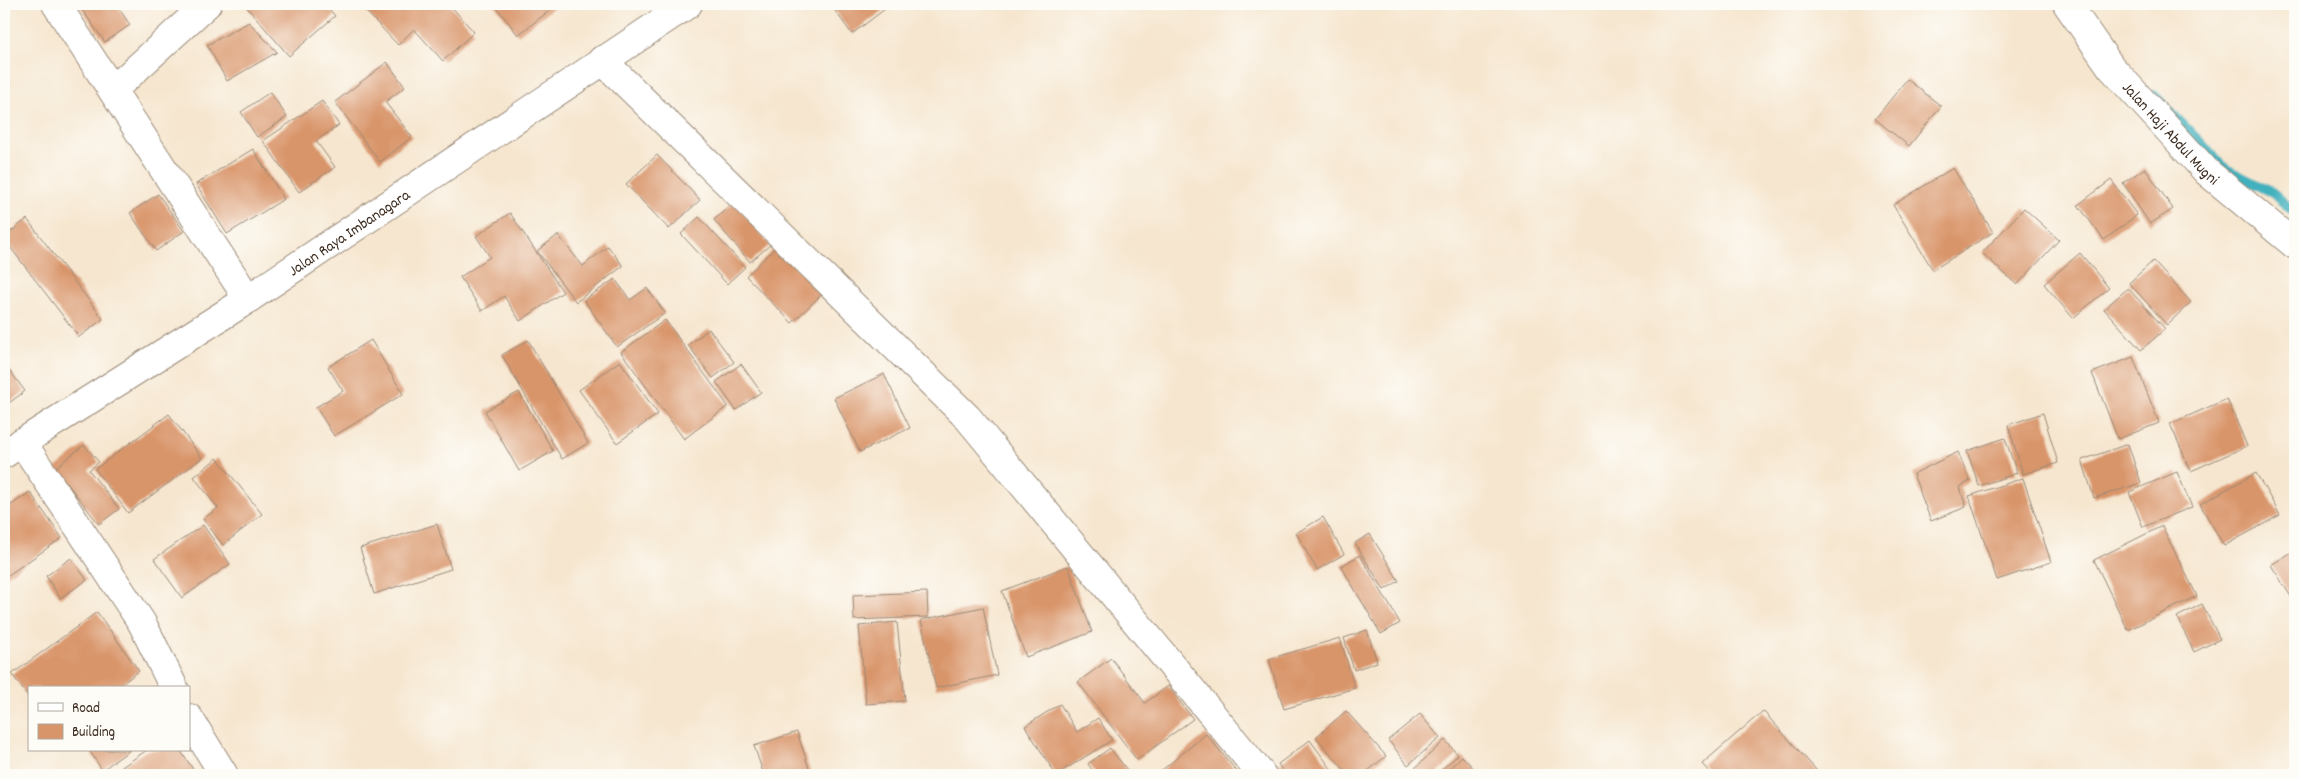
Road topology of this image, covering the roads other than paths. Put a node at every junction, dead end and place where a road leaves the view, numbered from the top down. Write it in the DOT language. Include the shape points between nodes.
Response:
graph roads {
  1 [pos="56,4"];
  2 [pos="207,4"];
  3 [pos="688,4"];
  4 [pos="2067,4"];
  5 [pos="602,60"];
  6 [pos="112,90"];
  7 [pos="2295,245"];
  8 [pos="248,298"];
  9 [pos="13,448"];
  10 [pos="173,686"];
  11 [pos="190,720"];
  12 [pos="224,775"];
  13 [pos="1262,775"];
  1 -- 6 [label="main road"];
  2 -- 6 [label="main road"];
  3 -- 5 [label="main road, Jalan Raya Imbanagara"];
  4 -- 7 [label="main road, Jalan Haji Abdul Mugni" via="2111,67 2207,172"];
  5 -- 8 [label="main road, Jalan Raya Imbanagara"];
  5 -- 13 [label="main road" via="968,418"];
  6 -- 8 [label="main road"];
  8 -- 9 [label="main road, Jalan Raya Imbanagara"];
  9 -- 10 [label="main road" via="142,623"];
  11 -- 12 [label="main road"];
}
